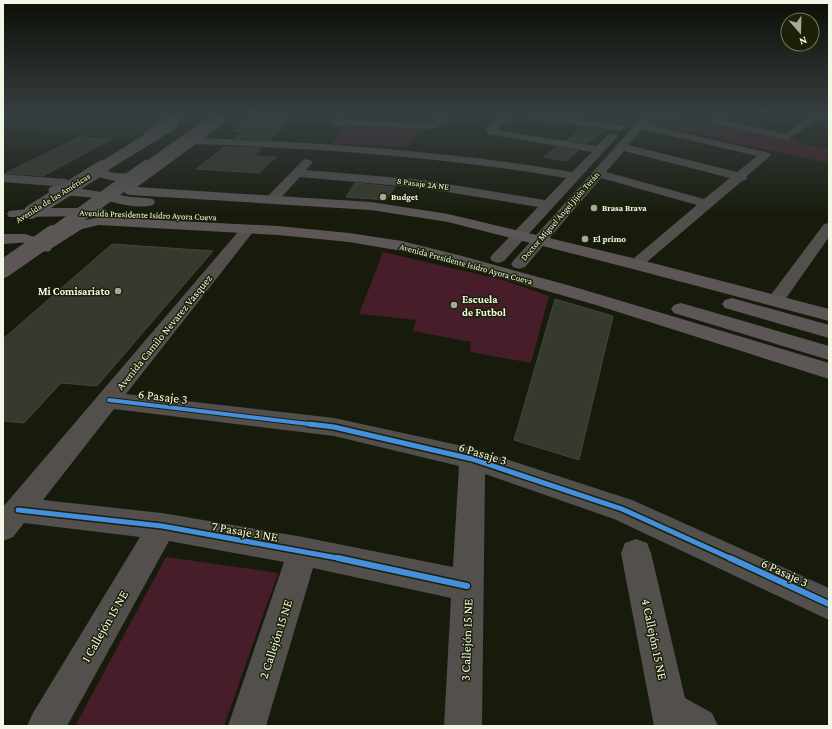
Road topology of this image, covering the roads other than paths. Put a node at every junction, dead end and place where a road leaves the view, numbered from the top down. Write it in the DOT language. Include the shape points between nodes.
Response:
graph roads {
  1 [pos="126,149"];
  2 [pos="130,149"];
  3 [pos="173,149"];
  4 [pos="183,149"];
  5 [pos="316,149"];
  6 [pos="392,149"];
  7 [pos="593,149"];
  8 [pos="619,149"];
  9 [pos="629,149"];
  10 [pos="743,149"];
  11 [pos="599,150"];
  12 [pos="89,171"];
  13 [pos="298,173"];
  14 [pos="598,173"];
  15 [pos="574,176"];
  16 [pos="742,177"];
  17 [pos="3,178"];
  18 [pos="142,178"];
  19 [pos="60,187"];
  20 [pos="272,199"];
  21 [pos="707,204"];
  22 [pos="547,205"];
  23 [pos="281,216"];
  24 [pos="8,217"];
  25 [pos="829,227"];
  26 [pos="3,229"];
  27 [pos="248,229"];
  28 [pos="3,239"];
  29 [pos="514,240"];
  30 [pos="822,247"];
  31 [pos="44,248"];
  32 [pos="530,251"];
  33 [pos="498,258"];
  34 [pos="635,264"];
  35 [pos="3,269"];
  36 [pos="3,277"];
  37 [pos="776,300"];
  38 [pos="829,315"];
  39 [pos="829,332"];
  40 [pos="829,353"];
  41 [pos="829,370"];
  42 [pos="109,400"];
  43 [pos="472,459"];
  44 [pos="10,519"];
  45 [pos="162,526"];
  46 [pos="303,551"];
  47 [pos="636,553"];
  48 [pos="468,586"];
  49 [pos="829,604"];
  50 [pos="681,721"];
  51 [pos="46,726"];
  52 [pos="247,726"];
  53 [pos="463,726"];
  1 -- 12 [label="main road"];
  2 -- 26 [label="main road, Avenida de las Américas, bridge"];
  3 -- 35 [label="main road, bridge"];
  4 -- 18 [label="main road"];
  5 -- 13 [label="street"];
  6 -- 15 [label="street"];
  7 -- 11 [label="street"];
  8 -- 14 [label="street, Doctor Miguel Ángel Jijón Terán"];
  9 -- 16 [label="street"];
  10 -- 16 [label="street" via="765,155"];
  11 -- 15 [label="street, Doctor Miguel Ángel Jijón Terán"];
  12 -- 18 [label="main road" via="115,177"];
  12 -- 19 [label="main road"];
  13 -- 20 [label="street"];
  13 -- 22 [label="street, 8 Pasaje 2A NE" via="419,183"];
  14 -- 21 [label="street"];
  14 -- 32 [label="street, Doctor Miguel Ángel Jijón Terán"];
  15 -- 22 [label="street, Doctor Miguel Ángel Jijón Terán"];
  16 -- 21 [label="street"];
  17 -- 19 [label="street"];
  18 -- 20 [label="main road, Avenida Presidente Isidro Ayora Cueva" via="129,189 137,192"];
  19 -- 23 [label="main road, Avenida Presidente Isidro Ayora Cueva" via="127,201 263,208 274,210"];
  19 -- 24 [label="main road"];
  20 -- 29 [label="main road, Avenida Presidente Isidro Ayora Cueva" via="371,206 448,218"];
  21 -- 34 [label="street"];
  22 -- 29 [label="street, Doctor Miguel Ángel Jijón Terán"];
  23 -- 24 [label="main road, Avenida Presidente Isidro Ayora Cueva" via="253,219 111,212 37,212"];
  23 -- 29 [label="main road, Avenida Presidente Isidro Ayora Cueva" via="311,211 364,215"];
  23 -- 33 [label="main road, Avenida Presidente Isidro Ayora Cueva" via="431,240"];
  25 -- 30 [label="street"];
  27 -- 31 [label="main road, Avenida Presidente Isidro Ayora Cueva" via="99,221 71,230"];
  27 -- 41 [label="main road, Avenida Presidente Isidro Ayora Cueva" via="348,238 423,251 610,302"];
  27 -- 42 [label="street, Avenida Camilo Nevarez Vasquez"];
  28 -- 31 [label="main road" via="36,240"];
  29 -- 32 [label="main road, Avenida Presidente Isidro Ayora Cueva"];
  29 -- 33 [label="street, Doctor Miguel Ángel Jijón Terán"];
  30 -- 37 [label="street"];
  31 -- 36 [label="main road"];
  32 -- 33 [label="main road, Avenida Presidente Isidro Ayora Cueva"];
  32 -- 34 [label="main road, Avenida Presidente Isidro Ayora Cueva"];
  32 -- 39 [label="main road, Avenida Presidente Isidro Ayora Cueva" via="628,274"];
  32 -- 40 [label="main road, Avenida Presidente Isidro Ayora Cueva" via="618,290"];
  34 -- 37 [label="main road, Avenida Presidente Isidro Ayora Cueva"];
  37 -- 38 [label="main road, Avenida Presidente Isidro Ayora Cueva"];
  42 -- 43 [label="street, 6 Pasaje 3" via="334,427"];
  42 -- 44 [label="street, Avenida Camilo Nevarez Vasquez"];
  43 -- 48 [label="street, 3 Callejón 15 NE"];
  43 -- 49 [label="street, 6 Pasaje 3" via="622,509"];
  44 -- 45 [label="street, 7 Pasaje 3 NE"];
  45 -- 46 [label="street, 7 Pasaje 3 NE"];
  45 -- 51 [label="street, 1 Callejón 15 NE"];
  46 -- 48 [label="street, 7 Pasaje 3 NE"];
  46 -- 52 [label="street, 2 Callejón 15 NE"];
  47 -- 50 [label="street, 4 Callejón 15 NE"];
  48 -- 53 [label="street, 3 Callejón 15 NE"];
}
